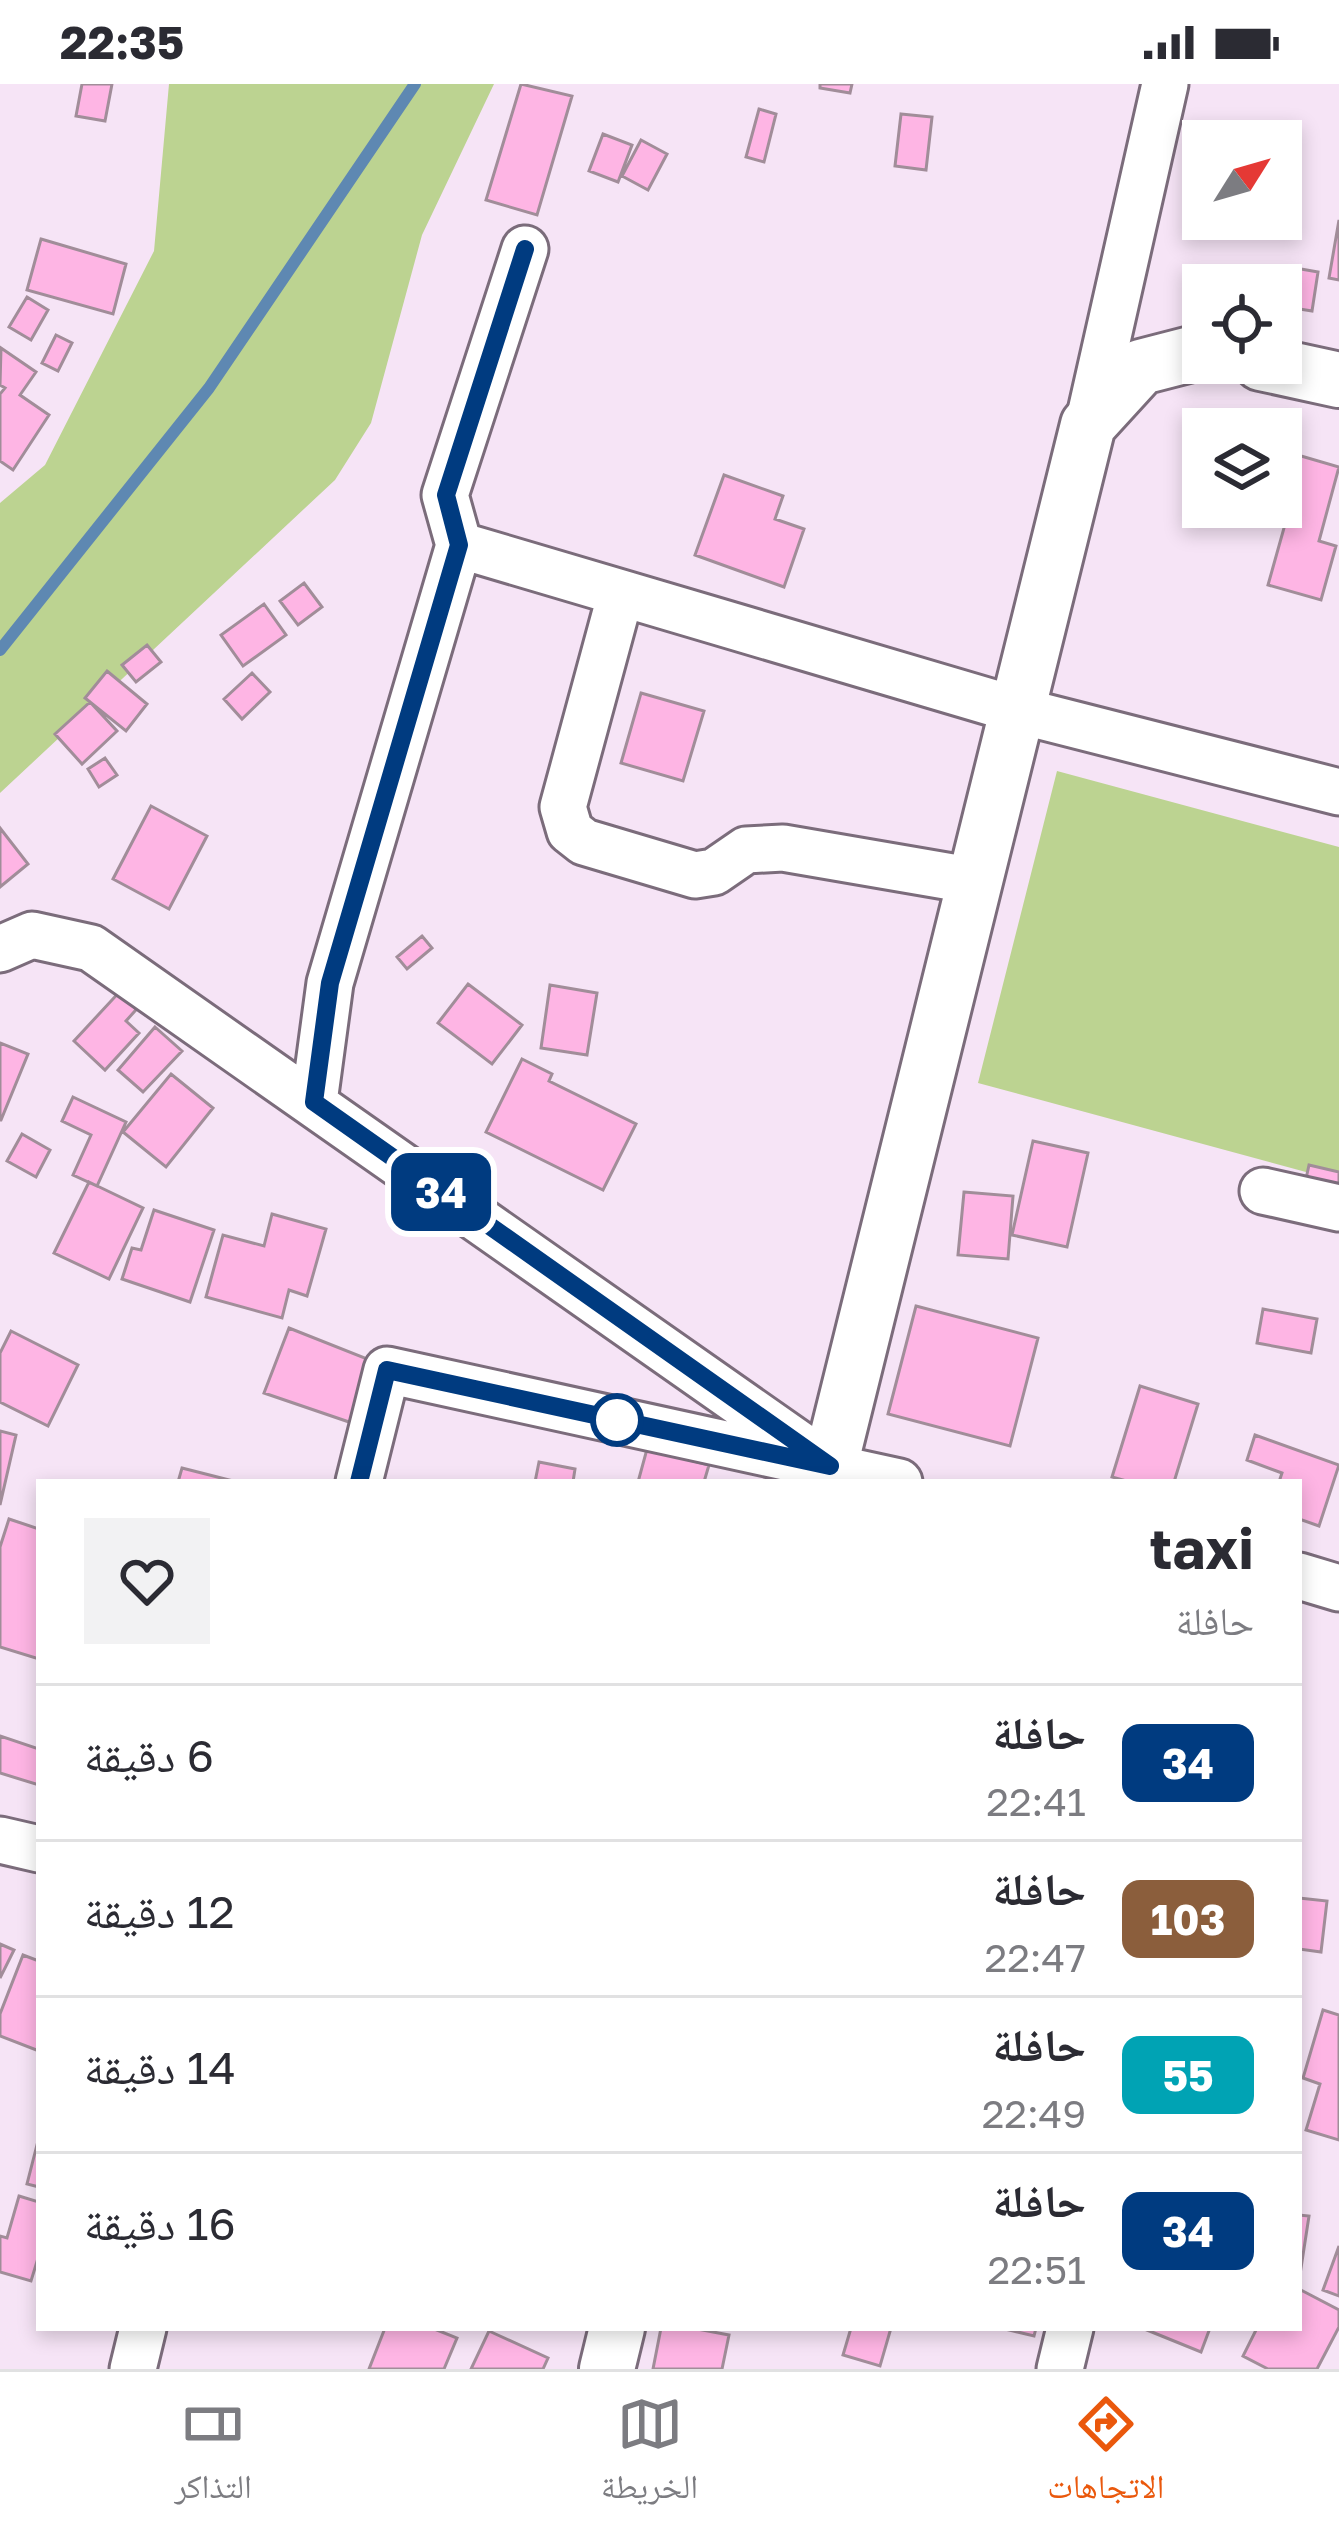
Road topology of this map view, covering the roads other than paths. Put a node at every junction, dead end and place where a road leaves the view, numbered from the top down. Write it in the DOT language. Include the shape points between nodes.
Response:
graph roads {
  1 [pos="1165,84"];
  2 [pos="525,249"];
  3 [pos="1182,357"];
  4 [pos="1302,372"];
  5 [pos="1339,380"];
  6 [pos="1088,425"];
  7 [pos="459,545"];
  8 [pos="621,593"];
  9 [pos="1017,710"];
  10 [pos="1339,792"];
  11 [pos="975,881"];
  12 [pos="0,949"];
  13 [pos="314,1102"];
  14 [pos="1263,1191"];
  15 [pos="1339,1208"];
  16 [pos="828,1474"];
  17 [pos="360,1479"];
  18 [pos="872,1479"];
  19 [pos="1302,1577"];
  20 [pos="1339,1588"];
  21 [pos="0,1840"];
  22 [pos="36,1849"];
  23 [pos="142,2331"];
  24 [pos="616,2331"];
  25 [pos="1069,2331"];
  26 [pos="133,2369"];
  27 [pos="607,2369"];
  28 [pos="1060,2369"];
  1 -- 6 [label="street"];
  2 -- 7 [label="street" via="446,495"];
  3 -- 6 [label="main road" via="1141,368"];
  4 -- 5 [label="main road"];
  6 -- 9 [label="main road"];
  7 -- 8 [label="street"];
  7 -- 13 [label="street" via="330,983"];
  8 -- 9 [label="street"];
  8 -- 11 [label="street" via="563,807 570,831 695,875 715,872 746,850 783,848"];
  9 -- 10 [label="street"];
  9 -- 11 [label="main road"];
  11 -- 16 [label="main road"];
  12 -- 13 [label="street" via="32,935 91,948"];
  13 -- 16 [label="street"];
  14 -- 15 [label="street"];
  16 -- 17 [label="street" via="387,1370"];
  16 -- 18 [label="street"];
  19 -- 20 [label="street"];
  21 -- 22 [label="street"];
  23 -- 26 [label="street"];
  24 -- 27 [label="main road"];
  25 -- 28 [label="street"];
}
